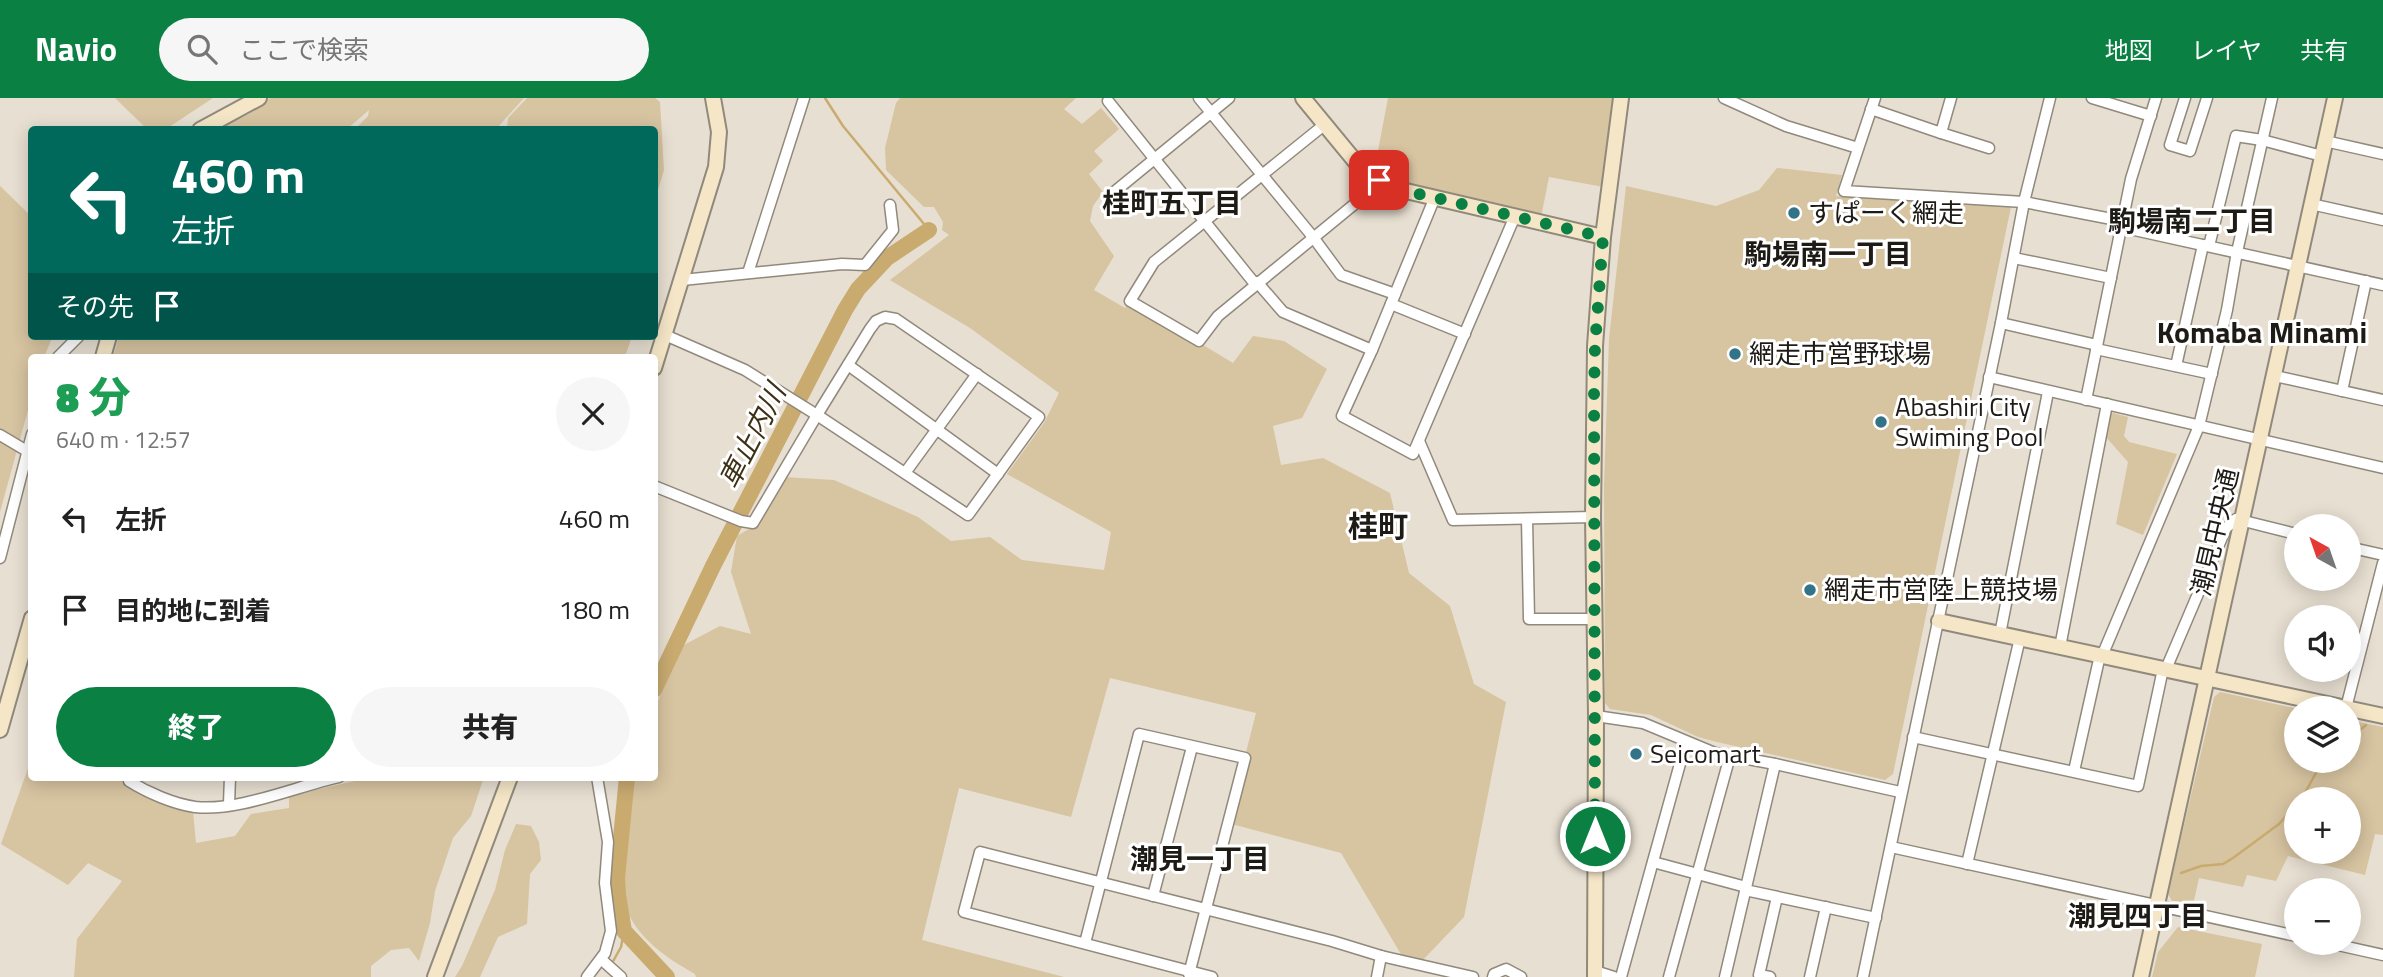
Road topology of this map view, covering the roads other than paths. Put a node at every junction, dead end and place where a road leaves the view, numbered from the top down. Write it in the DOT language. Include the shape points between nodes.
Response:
graph roads {
  1 [pos="259,98"];
  2 [pos="713,98"];
  3 [pos="804,98"];
  4 [pos="1199,98"];
  5 [pos="1229,98"];
  6 [pos="1303,98"];
  7 [pos="1621,98"];
  8 [pos="1724,98"];
  9 [pos="1875,98"];
  10 [pos="1951,98"];
  11 [pos="2050,98"];
  12 [pos="2092,98"];
  13 [pos="2156,98"];
  14 [pos="2185,98"];
  15 [pos="2207,98"];
  16 [pos="2272,98"];
  17 [pos="2335,98"];
  18 [pos="1108,101"];
  19 [pos="1871,109"];
  20 [pos="1211,113"];
  21 [pos="2151,116"];
  22 [pos="1324,125"];
  23 [pos="207,126"];
  24 [pos="1941,133"];
  25 [pos="2262,140"];
  26 [pos="1858,148"];
  27 [pos="1989,148"];
  28 [pos="2323,149"];
  29 [pos="2383,155"];
  30 [pos="1154,159"];
  31 [pos="1261,175"];
  32 [pos="1379,180"];
  33 [pos="1108,197"];
  34 [pos="1435,197"];
  35 [pos="2024,202"];
  36 [pos="2311,204"];
  37 [pos="890,205"];
  38 [pos="1514,216"];
  39 [pos="2383,220"];
  40 [pos="1203,221"];
  41 [pos="2121,224"];
  42 [pos="1313,237"];
  43 [pos="1603,237"];
  44 [pos="2206,245"];
  45 [pos="2237,252"];
  46 [pos="2014,258"];
  47 [pos="2298,266"];
  48 [pos="748,272"];
  49 [pos="2110,278"];
  50 [pos="682,281"];
  51 [pos="2366,281"];
  52 [pos="1256,283"];
  53 [pos="2383,285"];
  54 [pos="1393,299"];
  55 [pos="2001,323"];
  56 [pos="665,334"];
  57 [pos="1465,334"];
  58 [pos="75,340"];
  59 [pos="2097,347"];
  60 [pos="1372,350"];
  61 [pos="61,354"];
  62 [pos="658,356"];
  63 [pos="848,365"];
  64 [pos="2176,366"];
  65 [pos="976,374"];
  66 [pos="2212,374"];
  67 [pos="2275,376"];
  68 [pos="1989,377"];
  69 [pos="2342,391"];
  70 [pos="2048,392"];
  71 [pos="2086,400"];
  72 [pos="2383,400"];
  73 [pos="2107,404"];
  74 [pos="817,415"];
  75 [pos="2199,426"];
  76 [pos="936,429"];
  77 [pos="0,435"];
  78 [pos="2261,440"];
  79 [pos="1419,441"];
  80 [pos="28,448"];
  81 [pos="27,452"];
  82 [pos="2383,468"];
  83 [pos="905,473"];
  84 [pos="998,474"];
  85 [pos="658,488"];
  86 [pos="1593,517"];
  87 [pos="1527,519"];
  88 [pos="2242,521"];
  89 [pos="2284,531"];
  90 [pos="2361,550"];
  91 [pos="2383,555"];
  92 [pos="0,558"];
  93 [pos="2383,563"];
  94 [pos="1595,619"];
  95 [pos="1939,621"];
  96 [pos="28,632"];
  97 [pos="2000,634"];
  98 [pos="2020,638"];
  99 [pos="2060,647"];
  100 [pos="2101,655"];
  101 [pos="2165,669"];
  102 [pos="2207,678"];
  103 [pos="2290,696"];
  104 [pos="2349,696"];
  105 [pos="2361,711"];
  106 [pos="1596,716"];
  107 [pos="2383,716"];
  108 [pos="0,730"];
  109 [pos="1913,737"];
  110 [pos="1686,742"];
  111 [pos="1192,747"];
  112 [pos="1992,754"];
  113 [pos="1730,756"];
  114 [pos="1775,764"];
  115 [pos="2074,771"];
  116 [pos="130,781"];
  117 [pos="230,781"];
  118 [pos="324,781"];
  119 [pos="508,781"];
  120 [pos="598,781"];
  121 [pos="1900,792"];
  122 [pos="229,804"];
  123 [pos="1891,847"];
  124 [pos="1653,862"];
  125 [pos="1967,864"];
  126 [pos="1697,874"];
  127 [pos="1100,882"];
  128 [pos="1746,888"];
  129 [pos="1153,896"];
  130 [pos="1777,897"];
  131 [pos="2157,906"];
  132 [pos="1826,907"];
  133 [pos="1206,909"];
  134 [pos="1876,918"];
  135 [pos="2284,933"];
  136 [pos="1085,943"];
  137 [pos="2361,950"];
  138 [pos="2383,955"];
  139 [pos="1381,956"];
  140 [pos="612,970"];
  141 [pos="1434,972"];
  142 [pos="1189,974"];
  143 [pos="1595,974"];
  144 [pos="1867,976"];
  145 [pos="435,977"];
  146 [pos="587,977"];
  147 [pos="1212,977"];
  148 [pos="1377,977"];
  149 [pos="1472,977"];
  150 [pos="1493,977"];
  151 [pos="1521,977"];
  152 [pos="1614,977"];
  153 [pos="1621,977"];
  154 [pos="1669,977"];
  155 [pos="1725,977"];
  156 [pos="1770,977"];
  157 [pos="1810,977"];
  158 [pos="2141,977"];
  1 -- 23 [label="street"];
  2 -- 50 [label="street" via="718,157"];
  3 -- 48 [label="street"];
  4 -- 20 [label="street"];
  5 -- 20 [label="street"];
  6 -- 22 [label="street"];
  7 -- 43 [label="street"];
  8 -- 26 [label="street" via="1786,126"];
  9 -- 19 [label="street"];
  10 -- 24 [label="street"];
  11 -- 35 [label="street"];
  12 -- 21 [label="street"];
  13 -- 21 [label="street"];
  14 -- 15 [label="street" via="2171,145 2190,151"];
  16 -- 25 [label="street"];
  17 -- 28 [label="street, 潮見中央通"];
  18 -- 30 [label="street"];
  19 -- 24 [label="street"];
  19 -- 26 [label="street"];
  20 -- 30 [label="street"];
  20 -- 31 [label="street"];
  21 -- 41 [label="street"];
  22 -- 31 [label="street"];
  22 -- 32 [label="street" via="1364,172"];
  24 -- 27 [label="street"];
  25 -- 28 [label="street"];
  25 -- 44 [label="street" via="2236,136"];
  25 -- 45 [label="street"];
  26 -- 35 [label="street" via="1844,191"];
  28 -- 29 [label="street"];
  28 -- 36 [label="street, 潮見中央通"];
  30 -- 33 [label="street"];
  30 -- 40 [label="street"];
  31 -- 40 [label="street"];
  31 -- 42 [label="street"];
  32 -- 34 [label="street"];
  32 -- 42 [label="street"];
  34 -- 38 [label="street"];
  34 -- 54 [label="street"];
  35 -- 41 [label="street"];
  35 -- 46 [label="street"];
  36 -- 39 [label="street"];
  36 -- 47 [label="street, 潮見中央通"];
  37 -- 48 [label="street" via="893,230 865,265"];
  38 -- 43 [label="street"];
  38 -- 57 [label="street"];
  40 -- 52 [label="street"];
  40 -- 52 [label="street" via="1154,262 1130,301 1199,341 1218,316"];
  41 -- 44 [label="street"];
  41 -- 49 [label="street"];
  42 -- 52 [label="street"];
  42 -- 54 [label="street" via="1341,275"];
  43 -- 86 [label="street" via="1595,346"];
  44 -- 45 [label="street"];
  44 -- 64 [label="street"];
  45 -- 47 [label="street"];
  45 -- 66 [label="street"];
  46 -- 49 [label="street"];
  46 -- 55 [label="street"];
  47 -- 51 [label="street"];
  47 -- 67 [label="street, 潮見中央通"];
  48 -- 50 [label="street"];
  49 -- 59 [label="street"];
  50 -- 56 [label="street"];
  51 -- 53 [label="street"];
  51 -- 69 [label="street"];
  52 -- 60 [label="street" via="1283,312"];
  54 -- 57 [label="street"];
  54 -- 60 [label="street"];
  55 -- 59 [label="street"];
  55 -- 68 [label="street"];
  56 -- 62 [label="street"];
  56 -- 74 [label="street" via="745,370"];
  57 -- 79 [label="street"];
  58 -- 61 [label="street"];
  59 -- 64 [label="street"];
  59 -- 71 [label="street"];
  60 -- 79 [label="street" via="1342,416 1413,454"];
  63 -- 65 [label="street" via="876,321 890,317"];
  63 -- 74 [label="street"];
  63 -- 76 [label="street"];
  64 -- 66 [label="street"];
  65 -- 76 [label="street"];
  65 -- 84 [label="street" via="1039,417"];
  66 -- 75 [label="street"];
  67 -- 69 [label="street"];
  67 -- 78 [label="street, 潮見中央通"];
  68 -- 70 [label="street"];
  68 -- 95 [label="street"];
  69 -- 72 [label="street"];
  70 -- 71 [label="street"];
  70 -- 97 [label="street"];
  71 -- 73 [label="street"];
  73 -- 75 [label="street"];
  73 -- 99 [label="street"];
  74 -- 83 [label="street"];
  74 -- 85 [label="street" via="753,523"];
  75 -- 78 [label="street"];
  75 -- 100 [label="street"];
  76 -- 83 [label="street"];
  76 -- 84 [label="street"];
  77 -- 81 [label="street"];
  78 -- 82 [label="street"];
  78 -- 88 [label="street, 潮見中央通"];
  79 -- 87 [label="street" via="1453,520"];
  80 -- 81 [label="street"];
  81 -- 92 [label="street"];
  83 -- 84 [label="street" via="968,515"];
  86 -- 87 [label="street"];
  86 -- 94 [label="street"];
  87 -- 94 [label="street" via="1528,619"];
  88 -- 89 [label="street"];
  88 -- 101 [label="street" via="2236,519 2226,528"];
  88 -- 102 [label="street, 潮見中央通"];
  90 -- 91 [label="street"];
  93 -- 104 [label="street"];
  94 -- 106 [label="street"];
  95 -- 97 [label="street"];
  95 -- 109 [label="street"];
  96 -- 108 [label="street"];
  97 -- 98 [label="street"];
  98 -- 99 [label="street"];
  98 -- 112 [label="street"];
  99 -- 100 [label="street"];
  100 -- 101 [label="street"];
  100 -- 115 [label="street"];
  101 -- 102 [label="street"];
  101 -- 115 [label="street" via="2138,786"];
  102 -- 103 [label="street"];
  102 -- 131 [label="street, 潮見中央通"];
  105 -- 107 [label="street"];
  106 -- 110 [label="street" via="1643,723"];
  106 -- 143 [label="street"];
  109 -- 112 [label="street"];
  109 -- 121 [label="street"];
  110 -- 113 [label="street"];
  110 -- 124 [label="street"];
  111 -- 127 [label="street" via="1139,734"];
  111 -- 129 [label="street"];
  111 -- 133 [label="street" via="1245,758"];
  112 -- 115 [label="street"];
  112 -- 125 [label="street"];
  113 -- 114 [label="street"];
  113 -- 126 [label="street"];
  114 -- 121 [label="street"];
  114 -- 128 [label="street"];
  116 -- 122 [label="street" via="193,807"];
  117 -- 122 [label="street"];
  118 -- 122 [label="street"];
  119 -- 145 [label="street"];
  120 -- 140 [label="street" via="607,833 605,883"];
  121 -- 123 [label="street"];
  123 -- 125 [label="street"];
  123 -- 134 [label="street"];
  124 -- 126 [label="street"];
  124 -- 153 [label="street"];
  125 -- 131 [label="street"];
  126 -- 128 [label="street"];
  126 -- 154 [label="street"];
  127 -- 129 [label="street"];
  127 -- 136 [label="street"];
  127 -- 136 [label="street" via="980,852 964,912"];
  128 -- 130 [label="street"];
  128 -- 155 [label="street"];
  129 -- 133 [label="street"];
  130 -- 132 [label="street"];
  130 -- 156 [label="street" via="1759,975"];
  131 -- 135 [label="street"];
  131 -- 158 [label="street, 潮見中央通"];
  132 -- 134 [label="street"];
  132 -- 157 [label="street"];
  133 -- 139 [label="street"];
  133 -- 142 [label="street"];
  134 -- 144 [label="street"];
  136 -- 142 [label="street"];
  137 -- 138 [label="street"];
  139 -- 141 [label="street"];
  139 -- 148 [label="street"];
  140 -- 146 [label="street"];
  141 -- 149 [label="street"];
  142 -- 147 [label="street"];
  143 -- 152 [label="street"];
  150 -- 151 [label="street" via="1506,969"];
}
